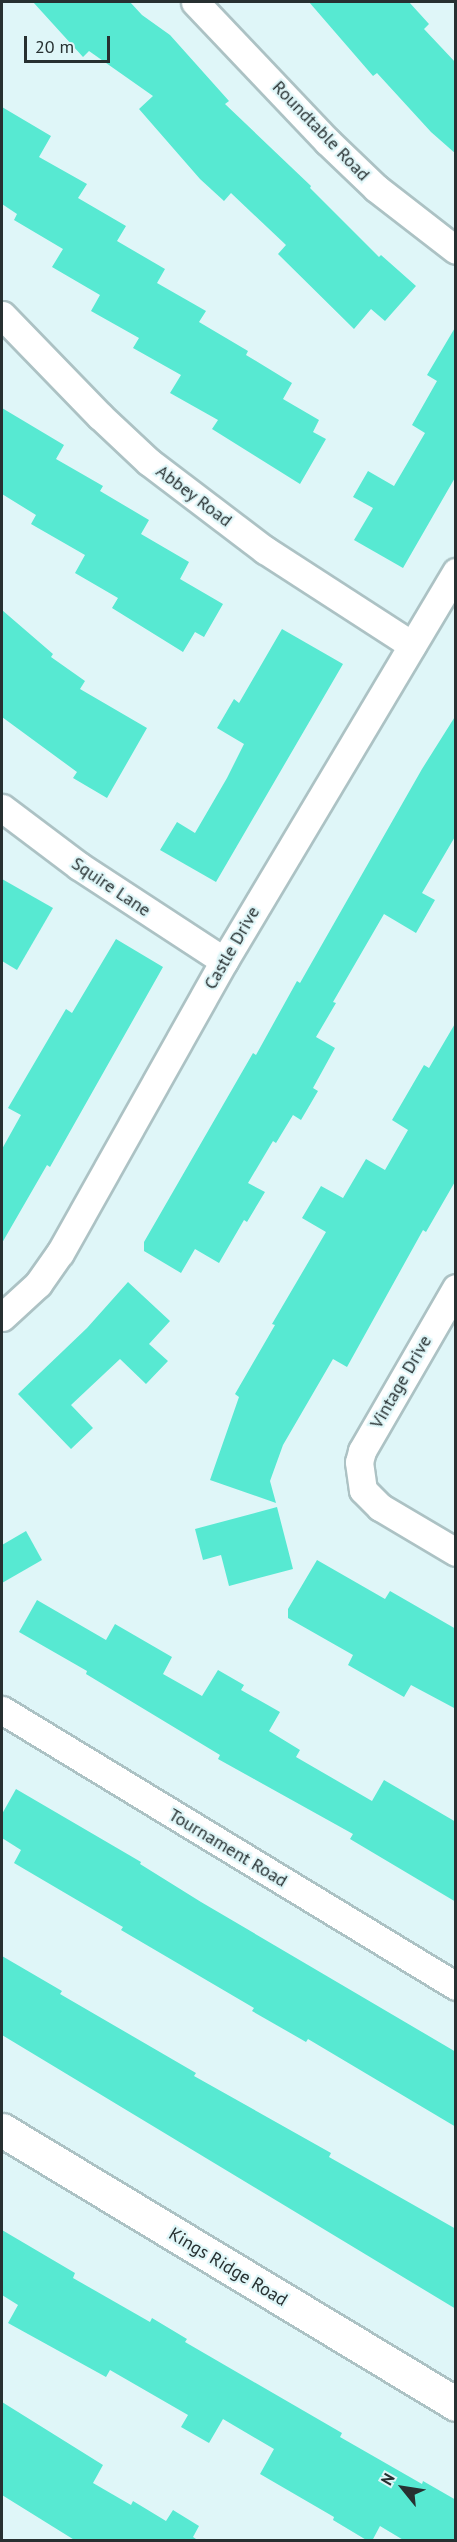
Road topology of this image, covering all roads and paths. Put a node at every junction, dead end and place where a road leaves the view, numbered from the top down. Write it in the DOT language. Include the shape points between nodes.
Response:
graph roads {
  1 [pos="195,2"];
  2 [pos="456,250"];
  3 [pos="2,315"];
  4 [pos="456,572"];
  5 [pos="412,645"];
  6 [pos="2,808"];
  7 [pos="224,961"];
  8 [pos="456,1288"];
  9 [pos="2,1317"];
  10 [pos="456,1552"];
  11 [pos="2,1710"];
  12 [pos="456,1986"];
  13 [pos="2,2130"];
  14 [pos="456,2404"];
  1 -- 2 [label="street, Roundtable Road" via="376,188"];
  3 -- 5 [label="street, Abbey Road" via="149,462 265,550"];
  4 -- 5 [label="street, Castle Drive"];
  5 -- 7 [label="street, Castle Drive"];
  6 -- 7 [label="street, Squire Lane" via="78,866"];
  7 -- 9 [label="street, Castle Drive" via="60,1253 38,1284"];
  8 -- 10 [label="street, Vintage Drive" via="359,1462 363,1490 380,1507"];
  11 -- 12 [label="street, Tournament Road"];
  13 -- 14 [label="street, Kings Ridge Road"];
}
